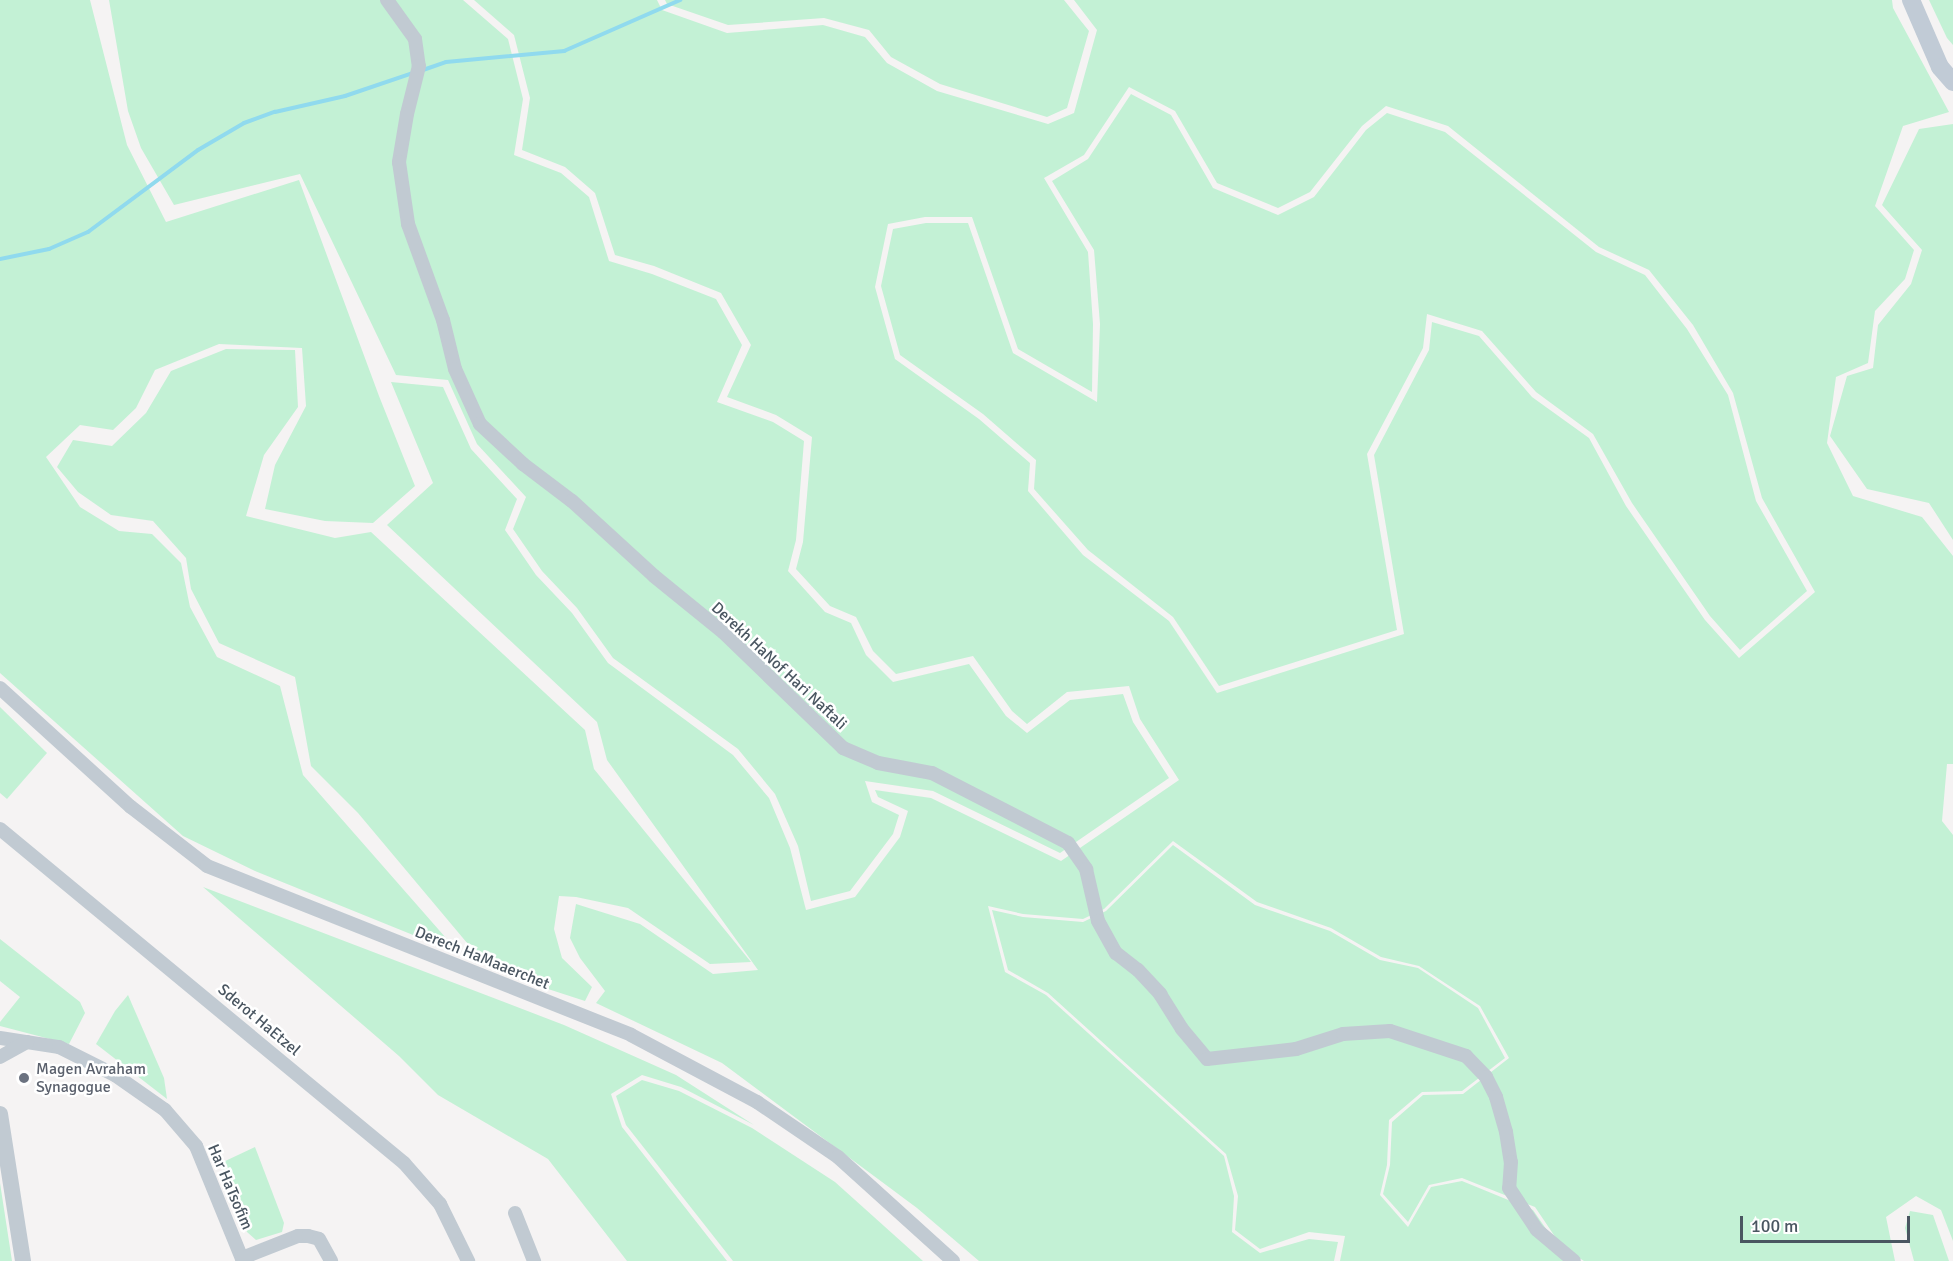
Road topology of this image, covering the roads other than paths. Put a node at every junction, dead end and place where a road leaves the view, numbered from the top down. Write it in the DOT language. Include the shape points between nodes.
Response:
graph roads {
  1 [pos="387,0"];
  2 [pos="1911,0"];
  3 [pos="1953,82"];
  4 [pos="0,688"];
  5 [pos="0,829"];
  6 [pos="0,1038"];
  7 [pos="29,1042"];
  8 [pos="0,1057"];
  9 [pos="0,1114"];
  10 [pos="515,1213"];
  11 [pos="242,1259"];
  12 [pos="23,1261"];
  13 [pos="331,1261"];
  14 [pos="468,1261"];
  15 [pos="534,1261"];
  16 [pos="953,1261"];
  17 [pos="1574,1261"];
  1 -- 17 [label="street, Derekh HaNof Hari Naftali" via="415,39 419,66 399,162 408,224 443,320 454,369 480,424 723,632 843,748 878,763 932,773 1068,843 1086,869 1098,921 1116,953 1160,994 1207,1059 1296,1049 1343,1034 1390,1031 1466,1056 1486,1077 1496,1097 1506,1131 1509,1188 1537,1230"];
  2 -- 3 [label="main road" via="1940,67"];
  4 -- 16 [label="street, Derech HaMaaerchet" via="131,807 207,866 631,1035 757,1102 838,1157"];
  5 -- 14 [label="street, Sderot HaEtzel" via="404,1163 440,1204"];
  6 -- 7 [label="street, Har HaTsofim"];
  7 -- 8 [label="street"];
  7 -- 11 [label="street, Har HaTsofim" via="59,1047 115,1075 165,1110 182,1128 206,1166"];
  9 -- 12 [label="street"];
  10 -- 15 [label="street"];
  11 -- 13 [label="street" via="298,1236 308,1236 319,1239"];
}
